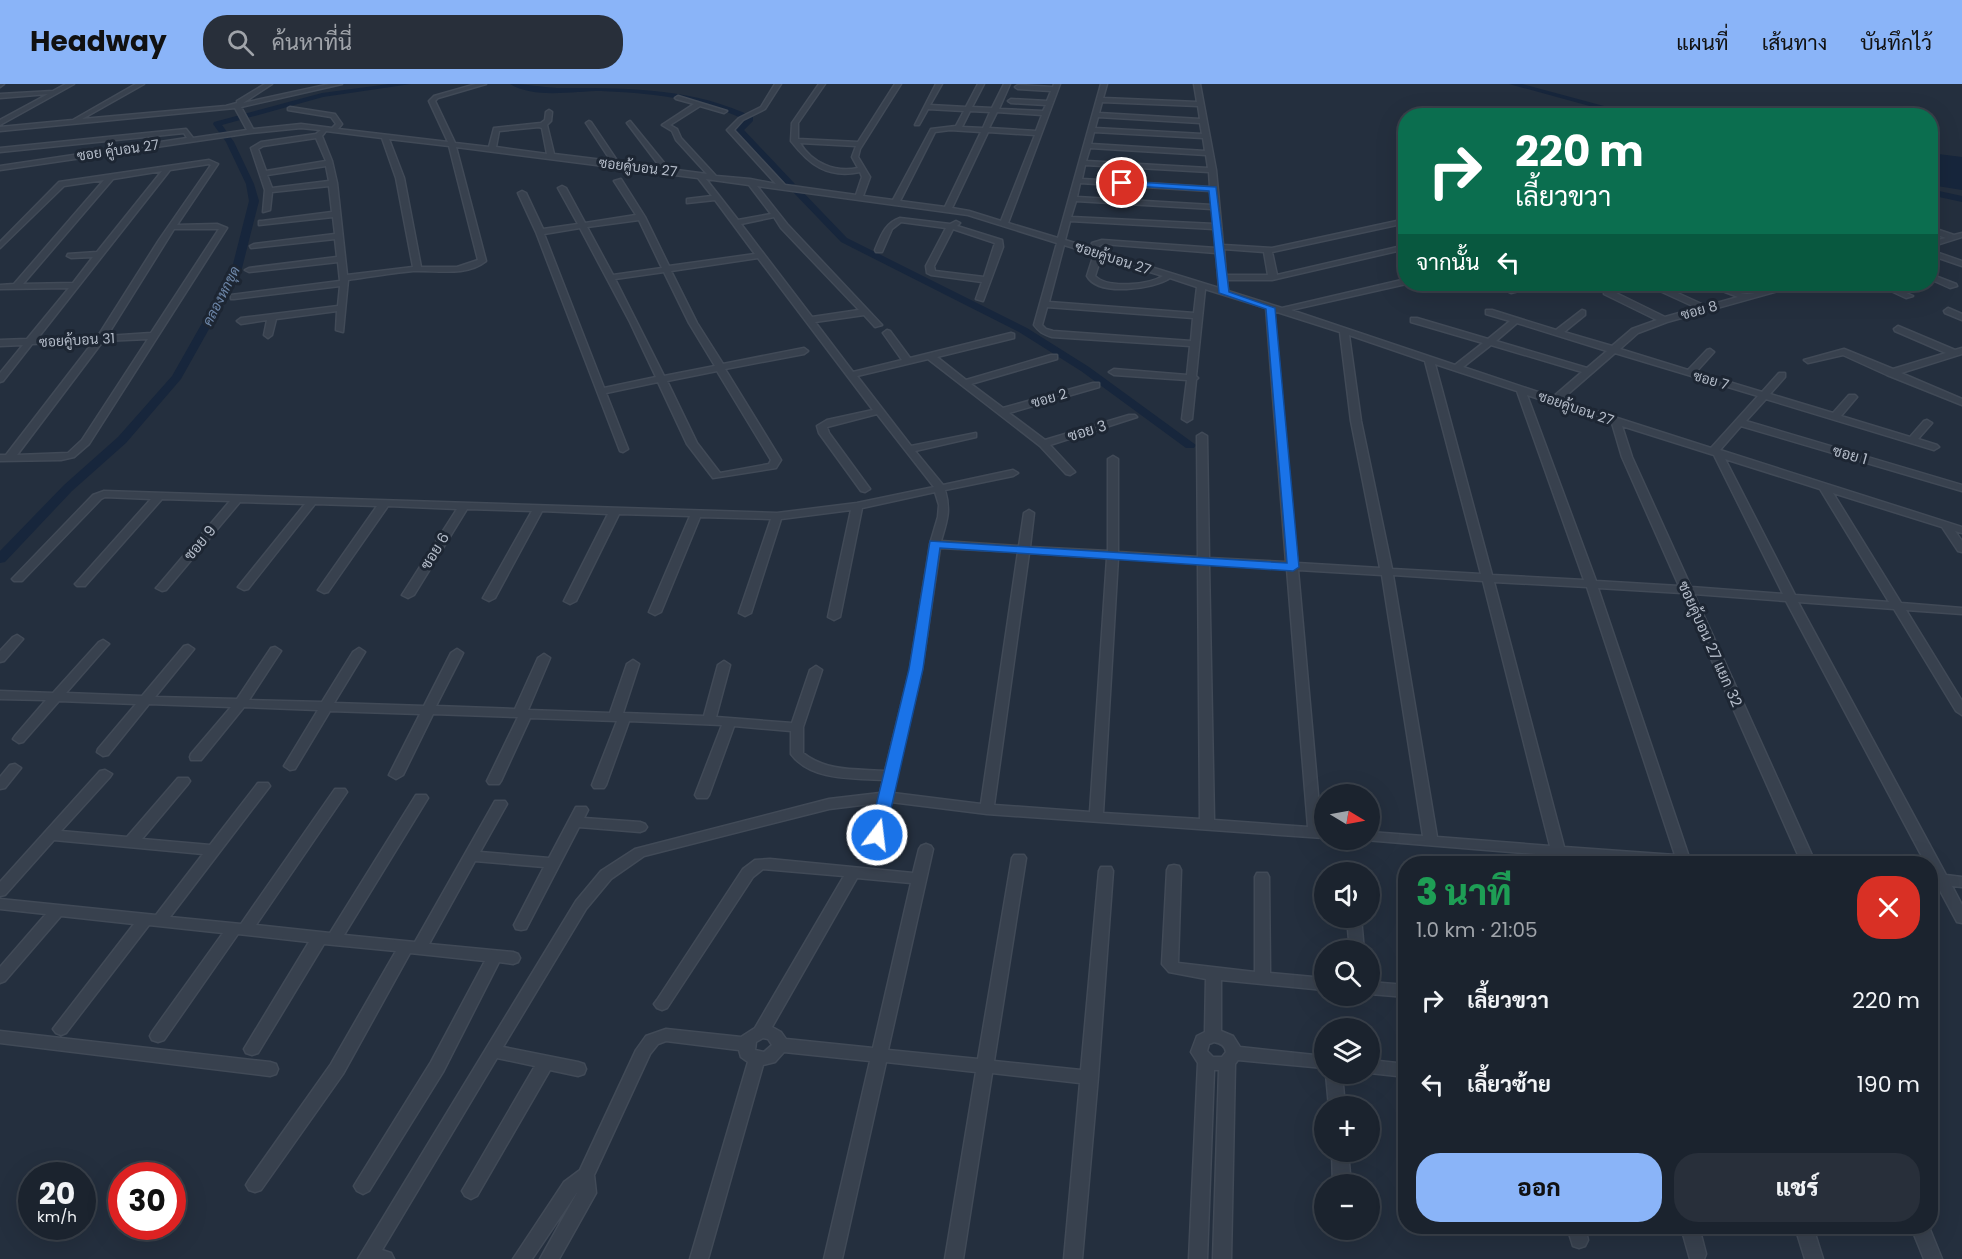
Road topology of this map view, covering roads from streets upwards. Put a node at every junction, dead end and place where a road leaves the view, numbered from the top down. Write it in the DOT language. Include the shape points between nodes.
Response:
graph roads {
  1 [pos="70,84"];
  2 [pos="141,84"];
  3 [pos="268,84"];
  4 [pos="339,84"];
  5 [pos="483,84"];
  6 [pos="822,84"];
  7 [pos="898,84"];
  8 [pos="939,84"];
  9 [pos="981,84"];
  10 [pos="1008,84"];
  11 [pos="1104,84"];
  12 [pos="1186,84"];
  13 [pos="1197,84"];
  14 [pos="775,85"];
  15 [pos="1018,87"];
  16 [pos="1056,87"];
  17 [pos="55,92"];
  18 [pos="0,96"];
  19 [pos="678,98"];
  20 [pos="1100,99"];
  21 [pos="1011,101"];
  22 [pos="1050,103"];
  23 [pos="699,104"];
  24 [pos="1202,104"];
  25 [pos="926,107"];
  26 [pos="239,108"];
  27 [pos="290,109"];
  28 [pos="968,109"];
  29 [pos="995,110"];
  30 [pos="724,111"];
  31 [pos="18,112"];
  32 [pos="549,112"];
  33 [pos="0,113"];
  34 [pos="1046,113"];
  35 [pos="1096,114"];
  36 [pos="1203,121"];
  37 [pos="72,122"];
  38 [pos="0,123"];
  39 [pos="589,123"];
  40 [pos="630,123"];
  41 [pos="1000,123"];
  42 [pos="917,124"];
  43 [pos="543,126"];
  44 [pos="958,126"];
  45 [pos="0,129"];
  46 [pos="330,129"];
  47 [pos="1040,129"];
  48 [pos="251,130"];
  49 [pos="986,130"];
  50 [pos="1091,130"];
  51 [pos="1132,132"];
  52 [pos="235,133"];
  53 [pos="318,136"];
  54 [pos="1205,136"];
  55 [pos="384,137"];
  56 [pos="191,140"];
  57 [pos="794,141"];
  58 [pos="452,143"];
  59 [pos="861,144"];
  60 [pos="1088,146"];
  61 [pos="1128,148"];
  62 [pos="492,149"];
  63 [pos="0,150"];
  64 [pos="1208,153"];
  65 [pos="551,156"];
  66 [pos="329,163"];
  67 [pos="1083,163"];
  68 [pos="616,164"];
  69 [pos="169,167"];
  70 [pos="0,168"];
  71 [pos="862,169"];
  72 [pos="1212,170"];
  73 [pos="667,171"];
  74 [pos="264,173"];
  75 [pos="700,175"];
  76 [pos="111,176"];
  77 [pos="713,177"];
  78 [pos="618,181"];
  79 [pos="750,181"];
  80 [pos="1077,181"];
  81 [pos="333,183"];
  82 [pos="782,186"];
  83 [pos="562,188"];
  84 [pos="1213,189"];
  85 [pos="269,190"];
  86 [pos="522,193"];
  87 [pos="859,196"];
  88 [pos="717,197"];
  89 [pos="1072,200"];
  90 [pos="690,201"];
  91 [pos="896,201"];
  92 [pos="1214,207"];
  93 [pos="948,209"];
  94 [pos="266,210"];
  95 [pos="969,213"];
  96 [pos="335,214"];
  97 [pos="775,215"];
  98 [pos="641,217"];
  99 [pos="1066,219"];
  100 [pos="737,222"];
  101 [pos="262,223"];
  102 [pos="1004,223"];
  103 [pos="1398,223"];
  104 [pos="1393,224"];
  105 [pos="581,226"];
  106 [pos="951,226"];
  107 [pos="173,227"];
  108 [pos="1218,227"];
  109 [pos="1398,227"];
  110 [pos="1938,231"];
  111 [pos="540,232"];
  112 [pos="338,236"];
  113 [pos="1959,237"];
  114 [pos="1062,242"];
  115 [pos="1938,243"];
  116 [pos="0,246"];
  117 [pos="254,246"];
  118 [pos="1220,249"];
  119 [pos="879,250"];
  120 [pos="1268,250"];
  121 [pos="1398,250"];
  122 [pos="759,253"];
  123 [pos="1096,253"];
  124 [pos="99,255"];
  125 [pos="1938,255"];
  126 [pos="71,256"];
  127 [pos="342,259"];
  128 [pos="1962,264"];
  129 [pos="668,268"];
  130 [pos="417,269"];
  131 [pos="249,270"];
  132 [pos="1168,276"];
  133 [pos="609,278"];
  134 [pos="1222,278"];
  135 [pos="1272,278"];
  136 [pos="1938,279"];
  137 [pos="344,280"];
  138 [pos="987,280"];
  139 [pos="1398,283"];
  140 [pos="75,285"];
  141 [pos="1953,285"];
  142 [pos="17,286"];
  143 [pos="0,287"];
  144 [pos="1202,287"];
  145 [pos="1667,291"];
  146 [pos="1730,291"];
  147 [pos="1766,291"];
  148 [pos="1897,291"];
  149 [pos="1607,292"];
  150 [pos="1224,293"];
  151 [pos="1909,296"];
  152 [pos="234,297"];
  153 [pos="1745,297"];
  154 [pos="980,299"];
  155 [pos="1046,304"];
  156 [pos="342,308"];
  157 [pos="1704,308"];
  158 [pos="1276,309"];
  159 [pos="1948,311"];
  160 [pos="865,312"];
  161 [pos="1489,312"];
  162 [pos="1582,313"];
  163 [pos="1198,316"];
  164 [pos="272,317"];
  165 [pos="1962,317"];
  166 [pos="811,320"];
  167 [pos="1414,320"];
  168 [pos="1664,320"];
  169 [pos="241,321"];
  170 [pos="1516,321"];
  171 [pos="878,325"];
  172 [pos="1898,329"];
  173 [pos="340,330"];
  174 [pos="1344,332"];
  175 [pos="887,333"];
  176 [pos="1557,333"];
  177 [pos="268,334"];
  178 [pos="153,336"];
  179 [pos="1011,336"];
  180 [pos="100,339"];
  181 [pos="29,342"];
  182 [pos="0,343"];
  183 [pos="1196,344"];
  184 [pos="1490,344"];
  185 [pos="1611,349"];
  186 [pos="804,351"];
  187 [pos="1710,352"];
  188 [pos="1958,352"];
  189 [pos="930,356"];
  190 [pos="1054,357"];
  191 [pos="1429,359"];
  192 [pos="1808,360"];
  193 [pos="908,362"];
  194 [pos="720,368"];
  195 [pos="1456,368"];
  196 [pos="1589,371"];
  197 [pos="1114,372"];
  198 [pos="1890,373"];
  199 [pos="1689,374"];
  200 [pos="851,375"];
  201 [pos="1782,375"];
  202 [pos="1193,378"];
  203 [pos="0,379"];
  204 [pos="663,379"];
  205 [pos="964,383"];
  206 [pos="1096,385"];
  207 [pos="1520,388"];
  208 [pos="601,391"];
  209 [pos="1763,395"];
  210 [pos="1852,397"];
  211 [pos="1554,400"];
  212 [pos="1962,402"];
  213 [pos="880,411"];
  214 [pos="1001,412"];
  215 [pos="1132,417"];
  216 [pos="1835,417"];
  217 [pos="1187,419"];
  218 [pos="1616,421"];
  219 [pos="1738,422"];
  220 [pos="1927,423"];
  221 [pos="973,435"];
  222 [pos="1202,436"];
  223 [pos="1912,440"];
  224 [pos="1043,444"];
  225 [pos="1934,447"];
  226 [pos="623,449"];
  227 [pos="909,450"];
  228 [pos="1715,453"];
  229 [pos="4,458"];
  230 [pos="1113,459"];
  231 [pos="1070,472"];
  232 [pos="1013,473"];
  233 [pos="939,487"];
  234 [pos="1825,488"];
  235 [pos="1962,488"];
  236 [pos="865,489"];
  237 [pos="159,496"];
  238 [pos="237,498"];
  239 [pos="312,501"];
  240 [pos="384,504"];
  241 [pos="857,506"];
  242 [pos="462,507"];
  243 [pos="538,510"];
  244 [pos="615,511"];
  245 [pos="1029,513"];
  246 [pos="696,514"];
  247 [pos="777,516"];
  248 [pos="1945,524"];
  249 [pos="1962,530"];
  250 [pos="935,544"];
  251 [pos="1962,549"];
  252 [pos="1023,550"];
  253 [pos="1113,556"];
  254 [pos="1203,562"];
  255 [pos="1293,567"];
  256 [pos="1387,573"];
  257 [pos="18,579"];
  258 [pos="1488,579"];
  259 [pos="81,584"];
  260 [pos="1592,586"];
  261 [pos="244,587"];
  262 [pos="162,588"];
  263 [pos="324,590"];
  264 [pos="1686,590"];
  265 [pos="408,595"];
  266 [pos="489,598"];
  267 [pos="1791,599"];
  268 [pos="570,601"];
  269 [pos="1897,607"];
  270 [pos="1962,611"];
  271 [pos="655,612"];
  272 [pos="746,613"];
  273 [pos="834,617"];
  274 [pos="17,639"];
  275 [pos="103,644"];
  276 [pos="188,649"];
  277 [pos="275,651"];
  278 [pos="359,652"];
  279 [pos="457,653"];
  280 [pos="0,658"];
  281 [pos="544,658"];
  282 [pos="633,664"];
  283 [pos="724,665"];
  284 [pos="816,670"];
  285 [pos="0,695"];
  286 [pos="57,697"];
  287 [pos="145,701"];
  288 [pos="239,705"];
  289 [pos="327,706"];
  290 [pos="428,711"];
  291 [pos="1962,711"];
  292 [pos="523,713"];
  293 [pos="620,717"];
  294 [pos="709,720"];
  295 [pos="729,722"];
  296 [pos="797,727"];
  297 [pos="19,739"];
  298 [pos="103,752"];
  299 [pos="196,757"];
  300 [pos="290,766"];
  301 [pos="15,768"];
  302 [pos="105,774"];
  303 [pos="396,775"];
  304 [pos="892,776"];
  305 [pos="183,781"];
  306 [pos="494,781"];
  307 [pos="1315,784"];
  308 [pos="0,785"];
  309 [pos="598,785"];
  310 [pos="263,786"];
  311 [pos="340,792"];
  312 [pos="702,795"];
  313 [pos="887,797"];
  314 [pos="421,798"];
  315 [pos="500,804"];
  316 [pos="987,809"];
  317 [pos="1096,816"];
  318 [pos="1207,825"];
  319 [pos="640,827"];
  320 [pos="1314,833"];
  321 [pos="50,835"];
  322 [pos="877,835"];
  323 [pos="1380,838"];
  324 [pos="1431,841"];
  325 [pos="131,842"];
  326 [pos="926,849"];
  327 [pos="214,850"];
  328 [pos="1558,851"];
  329 [pos="471,856"];
  330 [pos="1621,856"];
  331 [pos="1682,856"];
  332 [pos="1805,856"];
  333 [pos="1925,856"];
  334 [pos="1019,858"];
  335 [pos="554,863"];
  336 [pos="1174,870"];
  337 [pos="1106,871"];
  338 [pos="853,873"];
  339 [pos="1262,876"];
  340 [pos="919,879"];
  341 [pos="1938,879"];
  342 [pos="1938,881"];
  343 [pos="1962,882"];
  344 [pos="0,891"];
  345 [pos="0,904"];
  346 [pos="57,911"];
  347 [pos="1962,918"];
  348 [pos="153,920"];
  349 [pos="521,924"];
  350 [pos="240,929"];
  351 [pos="327,938"];
  352 [pos="413,947"];
  353 [pos="495,956"];
  354 [pos="513,958"];
  355 [pos="1214,974"];
  356 [pos="0,977"];
  357 [pos="1263,978"];
  358 [pos="1314,983"];
  359 [pos="1380,989"];
  360 [pos="1398,990"];
  361 [pos="662,1004"];
  362 [pos="61,1029"];
  363 [pos="761,1032"];
  364 [pos="159,1036"];
  365 [pos="1213,1036"];
  366 [pos="0,1037"];
  367 [pos="746,1044"];
  368 [pos="780,1046"];
  369 [pos="252,1049"];
  370 [pos="492,1051"];
  371 [pos="879,1056"];
  372 [pos="1231,1058"];
  373 [pos="757,1059"];
  374 [pos="1206,1060"];
  375 [pos="546,1062"];
  376 [pos="1314,1062"];
  377 [pos="985,1067"];
  378 [pos="1380,1068"];
  379 [pos="270,1069"];
  380 [pos="578,1069"];
  381 [pos="1398,1070"];
  382 [pos="1090,1077"];
  383 [pos="586,1174"];
  384 [pos="255,1185"];
  385 [pos="363,1186"];
  386 [pos="471,1191"];
  387 [pos="1691,1234"];
  388 [pos="1806,1234"];
  389 [pos="1923,1234"];
  390 [pos="1697,1254"];
  391 [pos="373,1258"];
  392 [pos="522,1259"];
  393 [pos="549,1259"];
  394 [pos="699,1259"];
  395 [pos="833,1259"];
  396 [pos="954,1259"];
  397 [pos="1074,1259"];
  398 [pos="1198,1259"];
  399 [pos="1222,1259"];
  400 [pos="1814,1259"];
  401 [pos="1932,1259"];
  1 -- 17 [label="street"];
  2 -- 37 [label="street"];
  3 -- 26 [label="street"];
  4 -- 26 [label="street"];
  5 -- 58 [label="street" via="433,99"];
  6 -- 57 [label="street" via="795,123"];
  7 -- 59 [label="street"];
  8 -- 25 [label="street"];
  9 -- 28 [label="street"];
  10 -- 29 [label="street"];
  11 -- 20 [label="street"];
  12 -- 13 [label="street"];
  13 -- 24 [label="street"];
  14 -- 82 [label="street" via="763,108 741,119 730,130"];
  15 -- 16 [label="street"];
  16 -- 22 [label="street"];
  17 -- 18 [label="street"];
  17 -- 31 [label="street"];
  19 -- 23 [label="street"];
  20 -- 24 [label="street"];
  20 -- 35 [label="street"];
  21 -- 22 [label="street"];
  22 -- 34 [label="street"];
  23 -- 30 [label="street"];
  23 -- 77 [label="street" via="665,125 675,130 678,139"];
  24 -- 36 [label="street"];
  25 -- 28 [label="street"];
  25 -- 42 [label="street"];
  26 -- 37 [label="street"];
  26 -- 48 [label="street"];
  27 -- 46 [label="street" via="333,115 339,124"];
  28 -- 29 [label="street"];
  28 -- 44 [label="street"];
  29 -- 34 [label="street"];
  29 -- 49 [label="street"];
  31 -- 33 [label="street"];
  31 -- 38 [label="street"];
  32 -- 43 [label="street"];
  34 -- 47 [label="street"];
  35 -- 36 [label="street"];
  35 -- 50 [label="street"];
  36 -- 54 [label="street"];
  37 -- 45 [label="street"];
  39 -- 68 [label="street"];
  40 -- 73 [label="street"];
  41 -- 47 [label="street"];
  43 -- 62 [label="street" via="496,129"];
  43 -- 65 [label="street"];
  46 -- 48 [label="street, ซอยคู้บอน 27" via="301,126"];
  46 -- 53 [label="street"];
  46 -- 55 [label="street, ซอยคู้บอน 27"];
  47 -- 49 [label="street"];
  47 -- 102 [label="street"];
  48 -- 52 [label="street, ซอยคู้บอน 27"];
  49 -- 91 [label="street" via="933,130"];
  49 -- 93 [label="street"];
  50 -- 51 [label="street"];
  50 -- 60 [label="street"];
  51 -- 54 [label="street"];
  51 -- 61 [label="street"];
  52 -- 56 [label="street, ซอย คู้บอน 27"];
  53 -- 66 [label="street"];
  53 -- 74 [label="street" via="256,146"];
  54 -- 64 [label="street"];
  55 -- 58 [label="street, ซอยคู้บอน 27"];
  55 -- 130 [label="street" via="400,178"];
  56 -- 63 [label="street" via="186,131"];
  56 -- 70 [label="street, ซอย คู้บอน 27"];
  57 -- 59 [label="street"];
  57 -- 71 [label="street" via="823,168 845,172"];
  58 -- 62 [label="street, ซอยคู้บอน 27"];
  58 -- 130 [label="street" via="482,261 447,270"];
  59 -- 71 [label="street" via="855,157"];
  60 -- 61 [label="street"];
  60 -- 67 [label="street"];
  61 -- 64 [label="street"];
  62 -- 65 [label="street, ซอยคู้บอน 27"];
  64 -- 72 [label="street"];
  65 -- 68 [label="street, ซอยคู้บอน 27"];
  66 -- 74 [label="street"];
  66 -- 81 [label="street"];
  67 -- 72 [label="street"];
  67 -- 80 [label="street"];
  68 -- 73 [label="street, ซอยคู้บอน 27"];
  69 -- 76 [label="street"];
  69 -- 107 [label="street" via="215,164"];
  69 -- 124 [label="street"];
  71 -- 87 [label="street" via="866,182"];
  72 -- 84 [label="street"];
  73 -- 75 [label="street, ซอยคู้บอน 27"];
  74 -- 85 [label="street"];
  75 -- 77 [label="street, ซอยคู้บอน 27"];
  75 -- 88 [label="street"];
  76 -- 116 [label="street" via="58,186"];
  76 -- 142 [label="street"];
  77 -- 79 [label="street, ซอยคู้บอน 27"];
  78 -- 98 [label="street"];
  79 -- 82 [label="street, ซอยคู้บอน 27"];
  79 -- 97 [label="street"];
  80 -- 84 [label="street"];
  80 -- 89 [label="street"];
  81 -- 85 [label="street"];
  81 -- 96 [label="street"];
  82 -- 87 [label="street, ซอยคู้บอน 27"];
  83 -- 105 [label="street"];
  84 -- 92 [label="street"];
  85 -- 94 [label="street"];
  86 -- 111 [label="street"];
  87 -- 91 [label="street, ซอยคู้บอน 27"];
  88 -- 90 [label="street"];
  88 -- 100 [label="street"];
  89 -- 92 [label="street"];
  89 -- 99 [label="street"];
  91 -- 93 [label="street, ซอยคู้บอน 27"];
  92 -- 108 [label="street"];
  93 -- 95 [label="street, ซอยคู้บอน 27"];
  95 -- 102 [label="street, ซอยคู้บอน 27"];
  95 -- 106 [label="street"];
  96 -- 101 [label="street"];
  96 -- 112 [label="street"];
  97 -- 100 [label="street"];
  97 -- 160 [label="street"];
  98 -- 105 [label="street"];
  98 -- 129 [label="street"];
  99 -- 108 [label="street"];
  99 -- 114 [label="street"];
  100 -- 122 [label="street"];
  102 -- 114 [label="street, ซอยคู้บอน 27"];
  103 -- 104 [label="street"];
  104 -- 109 [label="street"];
  104 -- 120 [label="street"];
  105 -- 111 [label="street"];
  105 -- 133 [label="street"];
  106 -- 119 [label="street" via="894,222"];
  106 -- 138 [label="street" via="999,242"];
  106 -- 138 [label="street" via="930,266 931,273"];
  107 -- 178 [label="street" via="223,228"];
  107 -- 180 [label="street"];
  108 -- 118 [label="street"];
  110 -- 113 [label="street"];
  111 -- 208 [label="street"];
  112 -- 117 [label="street"];
  112 -- 127 [label="street"];
  113 -- 115 [label="street"];
  114 -- 123 [label="street, ซอยคู้บอน 27"];
  114 -- 155 [label="street"];
  118 -- 120 [label="street"];
  118 -- 123 [label="street" via="1102,242 1095,245"];
  118 -- 134 [label="street"];
  120 -- 135 [label="street"];
  121 -- 135 [label="street"];
  122 -- 129 [label="street"];
  122 -- 166 [label="street"];
  123 -- 132 [label="street, ซอยคู้บอน 27"];
  123 -- 132 [label="street" via="1091,276 1099,283 1150,286"];
  124 -- 126 [label="street"];
  124 -- 140 [label="street"];
  125 -- 128 [label="street"];
  127 -- 131 [label="street"];
  127 -- 137 [label="street"];
  129 -- 133 [label="street"];
  129 -- 194 [label="street" via="693,323"];
  130 -- 137 [label="street"];
  132 -- 144 [label="street, ซอยคู้บอน 27"];
  133 -- 204 [label="street"];
  134 -- 135 [label="street"];
  134 -- 150 [label="street"];
  136 -- 141 [label="street"];
  137 -- 152 [label="street"];
  137 -- 156 [label="street"];
  138 -- 154 [label="street"];
  139 -- 158 [label="street"];
  140 -- 142 [label="street"];
  140 -- 181 [label="street"];
  142 -- 143 [label="street"];
  144 -- 150 [label="street, ซอยคู้บอน 27"];
  144 -- 163 [label="street"];
  145 -- 157 [label="street"];
  146 -- 153 [label="street"];
  147 -- 153 [label="street, ซอย 8"];
  148 -- 151 [label="street"];
  149 -- 168 [label="street"];
  150 -- 158 [label="street, ซอยคู้บอน 27"];
  153 -- 157 [label="street, ซอย 8"];
  155 -- 163 [label="street"];
  155 -- 183 [label="street" via="1038,326 1052,334"];
  156 -- 164 [label="street"];
  156 -- 173 [label="street"];
  157 -- 168 [label="street, ซอย 8"];
  158 -- 174 [label="street, ซอยคู้บอน 27"];
  158 -- 255 [label="street"];
  159 -- 165 [label="street"];
  160 -- 166 [label="street"];
  160 -- 171 [label="street"];
  161 -- 170 [label="street, ซอย 7"];
  162 -- 176 [label="street"];
  163 -- 183 [label="street"];
  164 -- 169 [label="street"];
  164 -- 177 [label="street"];
  166 -- 200 [label="street"];
  167 -- 184 [label="street"];
  168 -- 185 [label="street, ซอย 8" via="1635,331"];
  170 -- 176 [label="street, ซอย 7"];
  170 -- 184 [label="street"];
  172 -- 188 [label="street"];
  174 -- 191 [label="street, ซอยคู้บอน 27"];
  174 -- 256 [label="street" via="1356,421"];
  175 -- 193 [label="street"];
  176 -- 185 [label="street, ซอย 7"];
  178 -- 180 [label="street, ซอยคู้บอน 31"];
  178 -- 229 [label="street" via="79,450 61,457"];
  179 -- 189 [label="street"];
  180 -- 181 [label="street, ซอยคู้บอน 31"];
  180 -- 229 [label="street"];
  181 -- 182 [label="street, ซอยคู้บอน 31"];
  181 -- 203 [label="street"];
  183 -- 202 [label="street"];
  184 -- 195 [label="street"];
  184 -- 196 [label="street"];
  185 -- 196 [label="street, ซอย 8"];
  185 -- 199 [label="street, ซอย 7"];
  186 -- 194 [label="street"];
  187 -- 199 [label="street"];
  188 -- 198 [label="street"];
  189 -- 193 [label="street"];
  189 -- 205 [label="street"];
  190 -- 205 [label="street"];
  191 -- 195 [label="street, ซอยคู้บอน 27"];
  191 -- 258 [label="street"];
  192 -- 198 [label="street" via="1844,352"];
  193 -- 200 [label="street"];
  194 -- 204 [label="street"];
  194 -- 204 [label="street" via="776,460 772,466 715,475 692,444"];
  195 -- 207 [label="street, ซอยคู้บอน 27"];
  196 -- 211 [label="street, ซอย 8"];
  197 -- 202 [label="street"];
  198 -- 212 [label="street"];
  199 -- 209 [label="street, ซอย 7"];
  200 -- 213 [label="street"];
  201 -- 209 [label="street"];
  202 -- 217 [label="street"];
  204 -- 208 [label="street"];
  205 -- 214 [label="street"];
  206 -- 214 [label="street, ซอย 2"];
  207 -- 211 [label="street, ซอยคู้บอน 27"];
  207 -- 260 [label="street"];
  208 -- 226 [label="street"];
  209 -- 216 [label="street, ซอย 7"];
  209 -- 219 [label="street"];
  210 -- 216 [label="street"];
  211 -- 218 [label="street, ซอยคู้บอน 27"];
  213 -- 227 [label="street"];
  213 -- 236 [label="street" via="822,426"];
  214 -- 224 [label="street"];
  215 -- 224 [label="street, ซอย 3"];
  216 -- 223 [label="street, ซอย 7"];
  218 -- 228 [label="street, ซอยคู้บอน 27"];
  218 -- 264 [label="street, ซอยคู้บอน 27 แยก 32" via="1627,457"];
  219 -- 228 [label="street"];
  219 -- 235 [label="street, ซอย 1"];
  220 -- 223 [label="street"];
  221 -- 227 [label="street"];
  222 -- 254 [label="street"];
  223 -- 225 [label="street, ซอย 7"];
  224 -- 231 [label="street"];
  227 -- 233 [label="street"];
  228 -- 234 [label="street, ซอยคู้บอน 27"];
  228 -- 267 [label="street"];
  230 -- 253 [label="street"];
  232 -- 233 [label="street"];
  233 -- 241 [label="street"];
  233 -- 250 [label="street" via="944,505"];
  234 -- 248 [label="street, ซอยคู้บอน 27"];
  234 -- 269 [label="street"];
  237 -- 238 [label="street"];
  237 -- 257 [label="street" via="97,497"];
  237 -- 259 [label="street"];
  238 -- 239 [label="street"];
  238 -- 262 [label="street, ซอย 9"];
  239 -- 240 [label="street"];
  239 -- 261 [label="street"];
  240 -- 242 [label="street"];
  240 -- 263 [label="street"];
  241 -- 247 [label="street"];
  241 -- 273 [label="street"];
  242 -- 243 [label="street"];
  242 -- 265 [label="street, ซอย 6"];
  243 -- 244 [label="street"];
  243 -- 266 [label="street"];
  244 -- 246 [label="street"];
  244 -- 268 [label="street"];
  245 -- 252 [label="street"];
  246 -- 247 [label="street"];
  246 -- 271 [label="street"];
  247 -- 272 [label="street"];
  248 -- 249 [label="street, ซอยคู้บอน 27"];
  248 -- 251 [label="street"];
  250 -- 252 [label="street"];
  250 -- 304 [label="street" via="916,669"];
  252 -- 253 [label="street"];
  252 -- 316 [label="street"];
  253 -- 254 [label="street"];
  253 -- 317 [label="street"];
  254 -- 255 [label="street"];
  254 -- 318 [label="street"];
  255 -- 256 [label="street"];
  255 -- 307 [label="street"];
  256 -- 258 [label="street"];
  256 -- 324 [label="street"];
  258 -- 260 [label="street"];
  258 -- 328 [label="street"];
  260 -- 264 [label="street"];
  260 -- 331 [label="street"];
  264 -- 267 [label="street"];
  264 -- 332 [label="street, ซอยคู้บอน 27 แยก 32"];
  267 -- 269 [label="street"];
  267 -- 333 [label="street"];
  269 -- 270 [label="street"];
  269 -- 291 [label="street"];
  274 -- 280 [label="street"];
  275 -- 286 [label="street"];
  276 -- 287 [label="street"];
  277 -- 288 [label="street"];
  278 -- 289 [label="street"];
  279 -- 290 [label="street"];
  281 -- 292 [label="street"];
  282 -- 293 [label="street"];
  283 -- 294 [label="street"];
  284 -- 296 [label="street"];
  285 -- 286 [label="street"];
  286 -- 287 [label="street"];
  286 -- 297 [label="street"];
  287 -- 288 [label="street"];
  287 -- 298 [label="street"];
  288 -- 289 [label="street"];
  288 -- 299 [label="street"];
  289 -- 290 [label="street"];
  289 -- 300 [label="street"];
  290 -- 292 [label="street"];
  290 -- 303 [label="street"];
  292 -- 293 [label="street"];
  292 -- 306 [label="street"];
  293 -- 294 [label="street"];
  293 -- 309 [label="street"];
  294 -- 295 [label="street"];
  295 -- 296 [label="street"];
  295 -- 312 [label="street"];
  296 -- 304 [label="street" via="797,754 809,764"];
  301 -- 308 [label="street"];
  302 -- 321 [label="street"];
  304 -- 313 [label="street"];
  305 -- 325 [label="street"];
  310 -- 327 [label="street"];
  311 -- 350 [label="street"];
  313 -- 316 [label="street"];
  313 -- 322 [label="street"];
  313 -- 370 [label="street" via="783,815 640,852 623,862 606,875 581,905"];
  314 -- 351 [label="street"];
  315 -- 329 [label="street"];
  316 -- 317 [label="street"];
  317 -- 318 [label="street"];
  318 -- 320 [label="street"];
  319 -- 335 [label="street" via="578,816"];
  321 -- 325 [label="street"];
  321 -- 344 [label="street"];
  323 -- 324 [label="street"];
  324 -- 328 [label="street"];
  325 -- 327 [label="street"];
  326 -- 340 [label="street"];
  327 -- 348 [label="street"];
  328 -- 330 [label="street"];
  329 -- 335 [label="street"];
  329 -- 352 [label="street"];
  334 -- 377 [label="street"];
  335 -- 349 [label="street"];
  336 -- 355 [label="street" via="1169,964"];
  337 -- 382 [label="street"];
  338 -- 340 [label="street"];
  338 -- 361 [label="street" via="770,864 755,867"];
  338 -- 363 [label="street"];
  339 -- 357 [label="street"];
  340 -- 371 [label="street"];
  341 -- 343 [label="street"];
  342 -- 347 [label="street"];
  345 -- 346 [label="street"];
  346 -- 348 [label="street"];
  346 -- 356 [label="street"];
  348 -- 350 [label="street"];
  348 -- 362 [label="street"];
  350 -- 351 [label="street"];
  350 -- 364 [label="street"];
  351 -- 352 [label="street"];
  351 -- 369 [label="street"];
  352 -- 353 [label="street"];
  352 -- 384 [label="street" via="337,1069"];
  353 -- 354 [label="street"];
  353 -- 385 [label="street" via="437,1067"];
  355 -- 357 [label="street"];
  355 -- 365 [label="street"];
  357 -- 358 [label="street"];
  359 -- 360 [label="street"];
  363 -- 367 [label="street"];
  363 -- 368 [label="street" via="775,1035"];
  365 -- 372 [label="street" via="1228,1041"];
  365 -- 374 [label="street" via="1200,1043 1199,1052"];
  366 -- 379 [label="street"];
  367 -- 373 [label="street" via="747,1052"];
  367 -- 383 [label="street" via="666,1035 652,1040"];
  368 -- 371 [label="street"];
  368 -- 373 [label="street" via="772,1056"];
  370 -- 375 [label="street"];
  370 -- 391 [label="street"];
  371 -- 377 [label="street"];
  371 -- 395 [label="street"];
  372 -- 374 [label="street" via="1212,1064"];
  372 -- 376 [label="street"];
  372 -- 399 [label="street"];
  373 -- 394 [label="street"];
  374 -- 398 [label="street"];
  375 -- 380 [label="street"];
  375 -- 386 [label="street"];
  377 -- 382 [label="street"];
  377 -- 396 [label="street"];
  378 -- 381 [label="street"];
  382 -- 397 [label="street"];
  383 -- 392 [label="street" via="570,1187"];
  383 -- 393 [label="street" via="587,1193"];
  387 -- 390 [label="street"];
  388 -- 400 [label="street"];
  389 -- 401 [label="street"];
}
